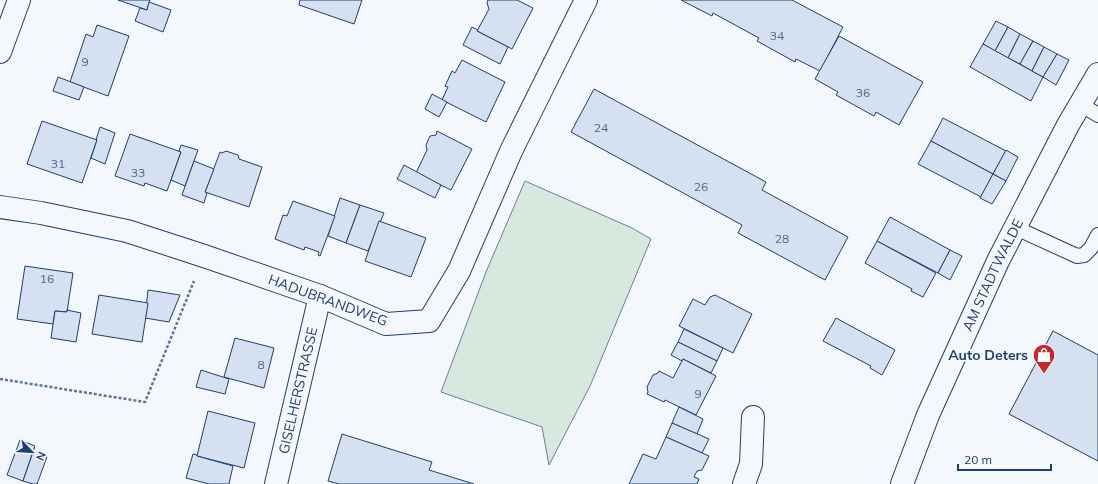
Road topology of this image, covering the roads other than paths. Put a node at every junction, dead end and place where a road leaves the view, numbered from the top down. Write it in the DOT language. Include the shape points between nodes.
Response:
graph roads {
  1 [pos="19,0"];
  2 [pos="586,0"];
  3 [pos="0,52"];
  4 [pos="1098,74"];
  5 [pos="1089,110"];
  6 [pos="0,207"];
  7 [pos="1016,228"];
  8 [pos="1098,235"];
  9 [pos="320,296"];
  10 [pos="753,417"];
  11 [pos="276,484"];
  12 [pos="744,484"];
  13 [pos="902,484"];
  1 -- 3 [label="street"];
  2 -- 9 [label="street, HADUBRANDWEG" via="512,149 459,271 429,321 386,324"];
  4 -- 5 [label="street, AM STADTWALDE"];
  5 -- 7 [label="street, AM STADTWALDE"];
  6 -- 9 [label="street, HADUBRANDWEG" via="127,231"];
  7 -- 8 [label="lane" via="1077,256 1084,256"];
  7 -- 13 [label="street, AM STADTWALDE" via="998,261 928,415"];
  9 -- 11 [label="street, GISELHERSTRASSE"];
  10 -- 12 [label="street" via="751,464"];
}
